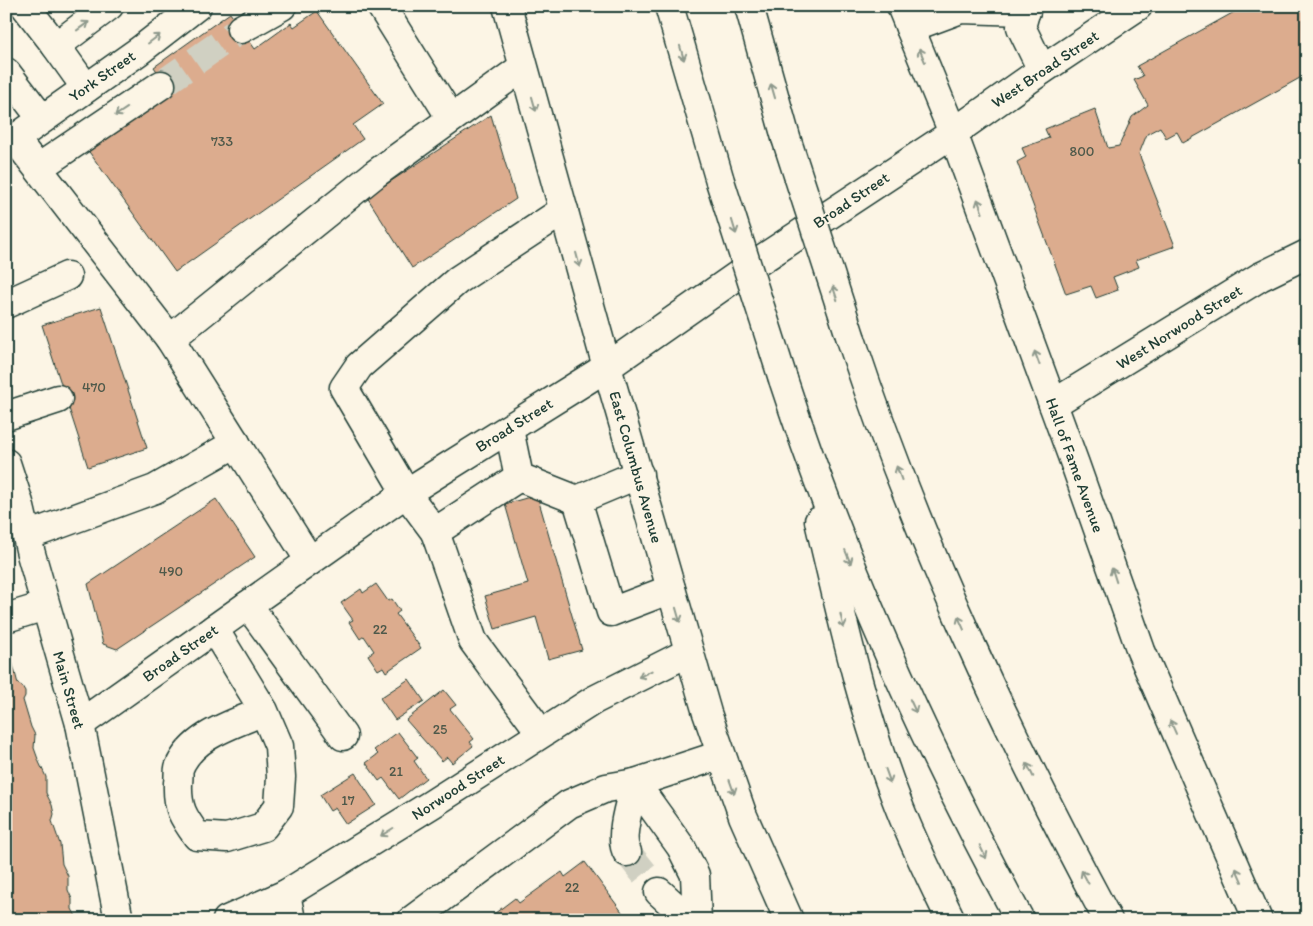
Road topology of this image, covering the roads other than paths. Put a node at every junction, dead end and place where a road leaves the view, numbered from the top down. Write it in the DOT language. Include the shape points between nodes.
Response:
graph roads {
  1 [pos="25,6"];
  2 [pos="109,6"];
  3 [pos="197,6"];
  4 [pos="282,6"];
  5 [pos="381,6"];
  6 [pos="507,6"];
  7 [pos="669,6"];
  8 [pos="749,6"];
  9 [pos="1138,6"];
  10 [pos="1026,9"];
  11 [pos="944,11"];
  12 [pos="906,17"];
  13 [pos="241,30"];
  14 [pos="56,46"];
  15 [pos="523,66"];
  16 [pos="1042,70"];
  17 [pos="6,72"];
  18 [pos="161,85"];
  19 [pos="86,88"];
  20 [pos="451,118"];
  21 [pos="42,119"];
  22 [pos="953,133"];
  23 [pos="11,142"];
  24 [pos="38,168"];
  25 [pos="564,210"];
  26 [pos="1307,254"];
  27 [pos="67,276"];
  28 [pos="6,304"];
  29 [pos="170,339"];
  30 [pos="607,367"];
  31 [pos="58,399"];
  32 [pos="1054,404"];
  33 [pos="6,416"];
  34 [pos="796,420"];
  35 [pos="509,429"];
  36 [pos="236,443"];
  37 [pos="7,471"];
  38 [pos="639,474"];
  39 [pos="519,477"];
  40 [pos="406,493"];
  41 [pos="577,500"];
  42 [pos="435,532"];
  43 [pos="27,536"];
  44 [pos="310,561"];
  45 [pos="671,590"];
  46 [pos="248,605"];
  47 [pos="45,606"];
  48 [pos="6,618"];
  49 [pos="214,629"];
  50 [pos="689,652"];
  51 [pos="264,712"];
  52 [pos="80,724"];
  53 [pos="541,733"];
  54 [pos="343,736"];
  55 [pos="720,755"];
  56 [pos="635,782"];
  57 [pos="627,852"];
  58 [pos="659,892"];
  59 [pos="288,907"];
  60 [pos="119,920"];
  61 [pos="226,920"];
  62 [pos="412,920"];
  63 [pos="690,920"];
  64 [pos="697,920"];
  65 [pos="788,920"];
  66 [pos="951,920"];
  67 [pos="1020,920"];
  68 [pos="1108,920"];
  69 [pos="1258,920"];
  1 -- 14 [label="main road"];
  14 -- 2 [label="main road, one-way"];
  19 -- 3 [label="main road, York Street, one-way"];
  4 -- 13 [label="main road"];
  5 -- 20 [label="main road"];
  6 -- 15 [label="main road, East Columbus Avenue"];
  7 -- 34 [label="main road, one-way, bridge" via="720,181"];
  68 -- 8 [label="main road, one-way, bridge" via="998,706 904,487 851,339 786,138"];
  9 -- 16 [label="main road, West Broad Street"];
  10 -- 11 [label="main road"];
  10 -- 16 [label="main road" via="1021,27"];
  11 -- 12 [label="main road"];
  22 -- 12 [label="main road, Hall of Fame Avenue, one-way"];
  14 -- 19 [label="main road"];
  15 -- 20 [label="main road"];
  15 -- 25 [label="main road, East Columbus Avenue, one-way"];
  16 -- 22 [label="main road, West Broad Street"];
  17 -- 21 [label="main road"];
  18 -- 24 [label="main road, one-way"];
  19 -- 21 [label="main road, York Street"];
  20 -- 29 [label="main road" via="375,174"];
  21 -- 23 [label="main road, York Street"];
  22 -- 30 [label="main road, Broad Street" via="744,271"];
  32 -- 22 [label="main road, Hall of Fame Avenue, one-way"];
  23 -- 24 [label="main road"];
  24 -- 29 [label="main road"];
  25 -- 30 [label="main road, East Columbus Avenue, one-way"];
  25 -- 40 [label="main road" via="458,280 359,366 344,388"];
  26 -- 32 [label="main road, West Norwood Street" via="1260,276"];
  27 -- 28 [label="main road"];
  29 -- 36 [label="main road"];
  30 -- 35 [label="main road, Broad Street"];
  30 -- 38 [label="main road, East Columbus Avenue"];
  31 -- 33 [label="main road"];
  69 -- 32 [label="main road, Hall of Fame Avenue, one-way" via="1140,651"];
  34 -- 66 [label="main road, one-way" via="862,696 900,809"];
  34 -- 67 [label="main road, one-way" via="885,645 935,755"];
  35 -- 39 [label="main road"];
  35 -- 40 [label="main road, Broad Street"];
  36 -- 43 [label="main road" via="155,489"];
  36 -- 44 [label="main road"];
  37 -- 43 [label="main road, Main Street" via="20,502"];
  38 -- 41 [label="main road"];
  38 -- 45 [label="main road, East Columbus Avenue"];
  39 -- 41 [label="main road"];
  39 -- 42 [label="main road"];
  40 -- 42 [label="main road"];
  40 -- 44 [label="main road, Broad Street"];
  41 -- 45 [label="main road" via="611,612"];
  42 -- 53 [label="main road" via="473,641"];
  43 -- 47 [label="main road, Main Street"];
  44 -- 46 [label="main road, Broad Street"];
  45 -- 50 [label="main road, East Columbus Avenue, one-way"];
  46 -- 49 [label="main road, Broad Street"];
  46 -- 54 [label="main road"];
  47 -- 48 [label="main road"];
  47 -- 52 [label="main road, Main Street"];
  49 -- 51 [label="main road"];
  49 -- 52 [label="main road, Broad Street"];
  50 -- 53 [label="main road, Norwood Street, one-way" via="594,700"];
  50 -- 55 [label="main road, East Columbus Avenue"];
  51 -- 51 [label="main road" via="279,746 279,806 262,827 227,838 197,836 182,815 179,769 192,748 209,735"];
  52 -- 60 [label="main road, Main Street"];
  53 -- 59 [label="main road, Norwood Street, one-way" via="425,809"];
  55 -- 56 [label="main road"];
  55 -- 65 [label="main road, East Columbus Avenue, one-way"];
  56 -- 57 [label="main road" via="624,834"];
  56 -- 62 [label="main road" via="606,788 569,804"];
  56 -- 64 [label="main road" via="681,847 695,875"];
  58 -- 63 [label="main road"];
  59 -- 61 [label="main road, Norwood Street"];
}
